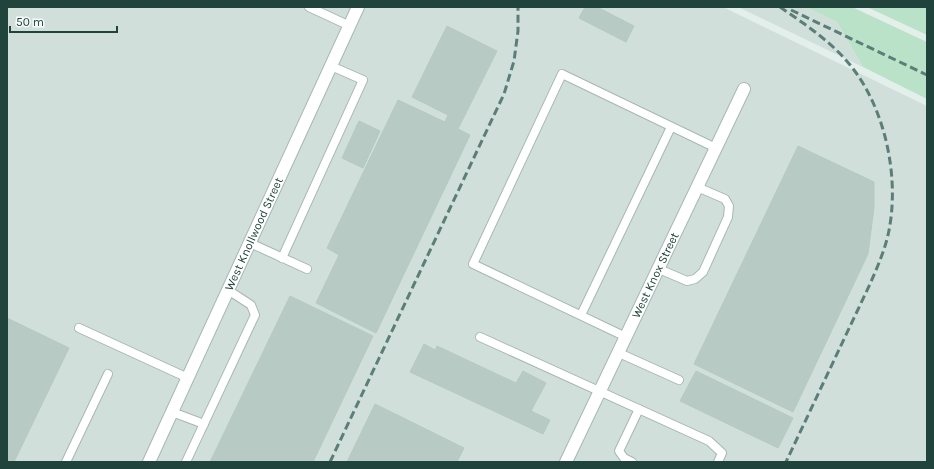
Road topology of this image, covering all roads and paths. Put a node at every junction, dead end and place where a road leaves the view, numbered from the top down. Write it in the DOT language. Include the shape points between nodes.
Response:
graph roads {
  1 [pos="309,7"];
  2 [pos="358,7"];
  3 [pos="350,26"];
  4 [pos="331,66"];
  5 [pos="744,89"];
  6 [pos="671,127"];
  7 [pos="716,148"];
  8 [pos="697,187"];
  9 [pos="250,243"];
  10 [pos="282,258"];
  11 [pos="659,269"];
  12 [pos="307,270"];
  13 [pos="228,290"];
  14 [pos="581,315"];
  15 [pos="79,328"];
  16 [pos="480,337"];
  17 [pos="626,337"];
  18 [pos="619,353"];
  19 [pos="108,374"];
  20 [pos="188,378"];
  21 [pos="679,380"];
  22 [pos="600,390"];
  23 [pos="639,409"];
  24 [pos="172,412"];
  25 [pos="204,424"];
  26 [pos="66,462"];
  27 [pos="149,462"];
  28 [pos="186,462"];
  29 [pos="566,462"];
  30 [pos="632,462"];
  31 [pos="718,462"];
  1 -- 3 [label="lane"];
  2 -- 3 [label="street, West Knollwood Street"];
  3 -- 4 [label="street, West Knollwood Street"];
  4 -- 9 [label="street, West Knollwood Street"];
  4 -- 10 [label="lane" via="363,80"];
  5 -- 7 [label="street, West Knox Street"];
  6 -- 7 [label="lane"];
  6 -- 14 [label="lane"];
  6 -- 14 [label="lane" via="562,74 473,264"];
  7 -- 8 [label="street, West Knox Street"];
  8 -- 11 [label="street, West Knox Street"];
  8 -- 11 [label="lane" via="725,199 729,206 728,217 703,272 695,279 687,281"];
  9 -- 10 [label="lane"];
  9 -- 13 [label="street, West Knollwood Street"];
  10 -- 12 [label="lane"];
  11 -- 17 [label="street, West Knox Street"];
  13 -- 20 [label="street, West Knollwood Street"];
  13 -- 25 [label="lane" via="251,305 255,315"];
  14 -- 17 [label="lane"];
  15 -- 20 [label="lane"];
  16 -- 22 [label="lane"];
  17 -- 18 [label="street, West Knox Street"];
  18 -- 21 [label="lane"];
  18 -- 22 [label="street, West Knox Street"];
  19 -- 26 [label="lane"];
  20 -- 24 [label="street, West Knollwood Street"];
  22 -- 23 [label="lane"];
  22 -- 29 [label="street, West Knox Street"];
  23 -- 30 [label="lane" via="619,451 624,458"];
  23 -- 31 [label="lane" via="709,441 722,453"];
  24 -- 25 [label="lane"];
  24 -- 27 [label="street, West Knollwood Street"];
  25 -- 28 [label="lane"];
}
